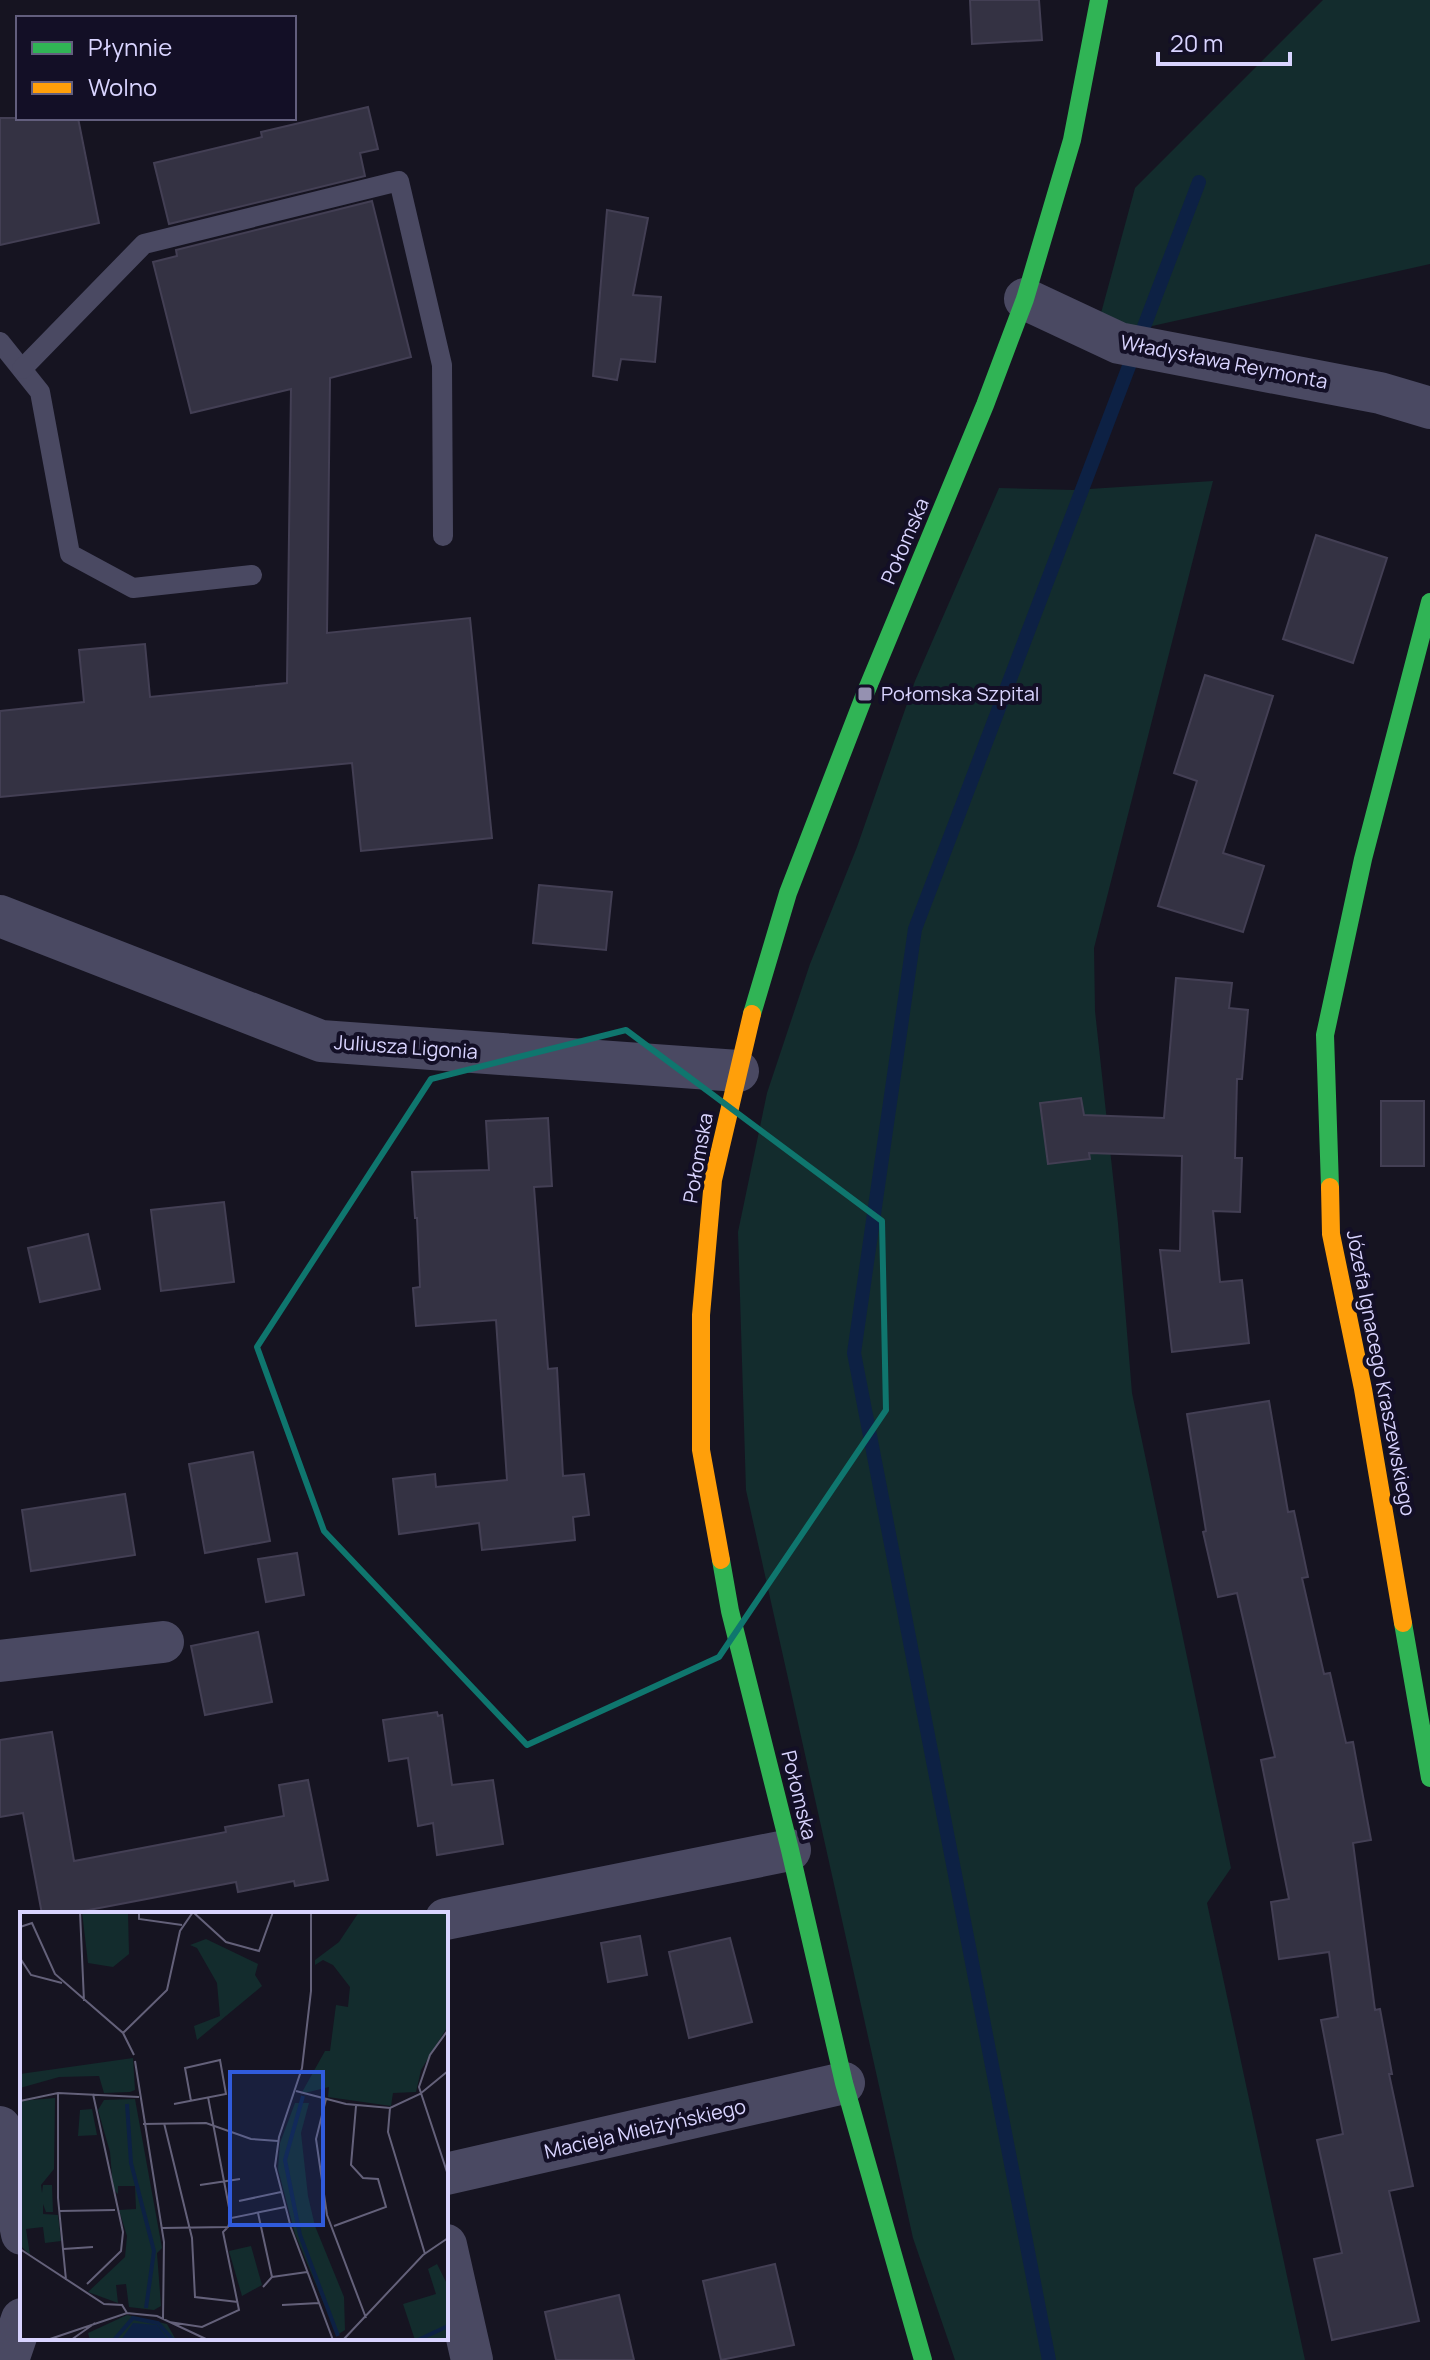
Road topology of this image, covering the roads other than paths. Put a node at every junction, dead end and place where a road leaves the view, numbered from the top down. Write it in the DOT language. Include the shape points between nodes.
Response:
graph roads {
  1 [pos="1099,0"];
  2 [pos="1025,299"];
  3 [pos="0,342"];
  4 [pos="22,369"];
  5 [pos="1430,408"];
  6 [pos="443,536"];
  7 [pos="252,575"];
  8 [pos="1430,602"];
  9 [pos="0,916"];
  10 [pos="738,1071"];
  11 [pos="163,1642"];
  12 [pos="0,1661"];
  13 [pos="1430,1778"];
  14 [pos="790,1850"];
  15 [pos="448,1919"];
  16 [pos="844,2083"];
  17 [pos="0,2127"];
  18 [pos="448,2174"];
  19 [pos="20,2224"];
  20 [pos="448,2254"];
  21 [pos="20,2325"];
  22 [pos="8,2360"];
  23 [pos="472,2360"];
  24 [pos="923,2360"];
  1 -- 2 [label="street, Połomska" via="1072,140"];
  2 -- 5 [label="street, Władysława Reymonta" via="1119,343 1380,393"];
  2 -- 10 [label="street, Połomska" via="788,893"];
  3 -- 4 [label="lane"];
  4 -- 6 [label="lane" via="144,244 399,181 442,365"];
  4 -- 7 [label="lane" via="40,392 70,554 133,588"];
  8 -- 13 [label="street, Józefa Ignacego Kraszewskiego" via="1363,859 1325,1035 1331,1234"];
  9 -- 10 [label="street, Juliusza Ligonia" via="321,1041"];
  10 -- 14 [label="street, Połomska" via="713,1180 701,1315 701,1450 730,1611"];
  11 -- 12 [label="street"];
  14 -- 15 [label="street"];
  14 -- 16 [label="street, Połomska"];
  16 -- 18 [label="street, Macieja Mielżyńskiego"];
  16 -- 24 [label="street, Połomska"];
  17 -- 19 [label="street"];
  20 -- 23 [label="street"];
  21 -- 22 [label="street"];
}
